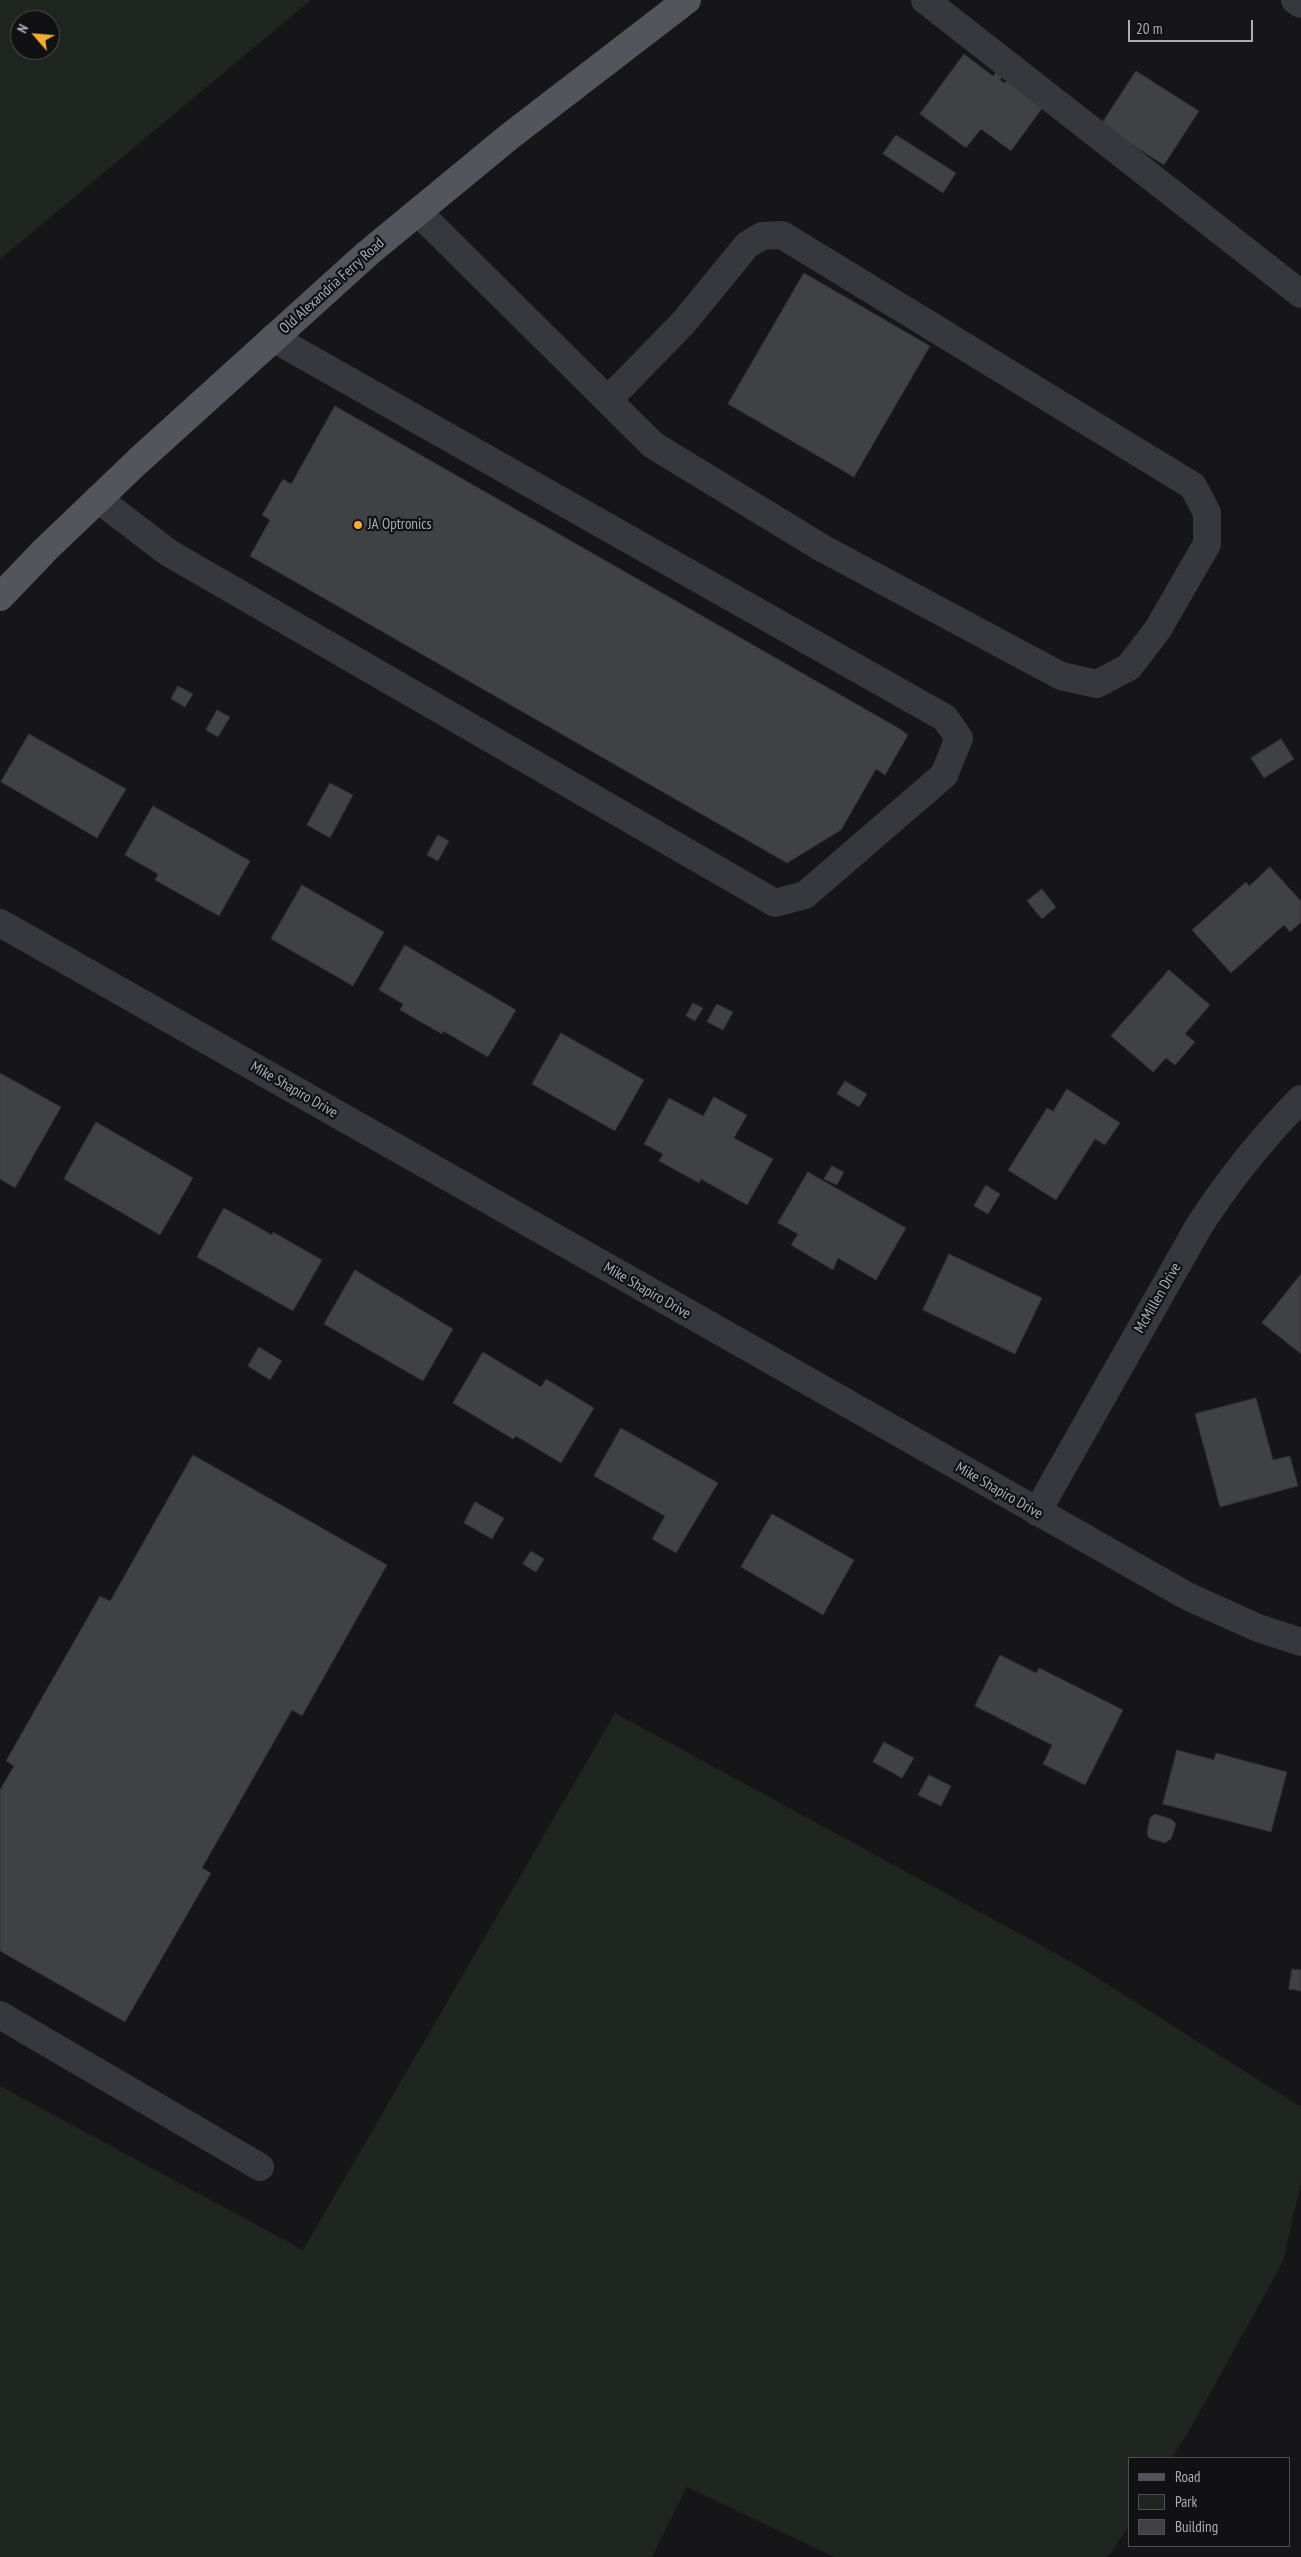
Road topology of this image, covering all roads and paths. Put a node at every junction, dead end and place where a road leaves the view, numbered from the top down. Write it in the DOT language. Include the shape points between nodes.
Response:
graph roads {
  1 [pos="687,0"];
  2 [pos="925,0"];
  3 [pos="1295,0"];
  4 [pos="1301,4"];
  5 [pos="418,212"];
  6 [pos="1301,294"];
  7 [pos="273,338"];
  8 [pos="608,400"];
  9 [pos="98,499"];
  10 [pos="0,597"];
  11 [pos="0,923"];
  12 [pos="1301,1099"];
  13 [pos="1037,1512"];
  14 [pos="1301,1642"];
  15 [pos="0,2015"];
  16 [pos="260,2167"];
  1 -- 5 [label="main road, Old Alexandria Ferry Road" via="510,136"];
  2 -- 6 [label="street"];
  3 -- 4 [label="street"];
  5 -- 7 [label="main road, Old Alexandria Ferry Road"];
  5 -- 8 [label="street"];
  7 -- 9 [label="main road, Old Alexandria Ferry Road"];
  7 -- 9 [label="street" via="945,718 959,738 944,775 805,895 775,903 169,553"];
  8 -- 8 [label="street" via="684,322 747,245 762,236 782,235 1193,486 1207,513 1207,544 1158,629 1129,667 1097,684 1061,676 822,548 653,445"];
  9 -- 10 [label="main road, Old Alexandria Ferry Road"];
  11 -- 13 [label="street, Mike Shapiro Drive"];
  12 -- 13 [label="street, McMillen Drive" via="1266,1134 1199,1226"];
  13 -- 14 [label="street, Mike Shapiro Drive" via="1213,1608"];
  15 -- 16 [label="street"];
}
